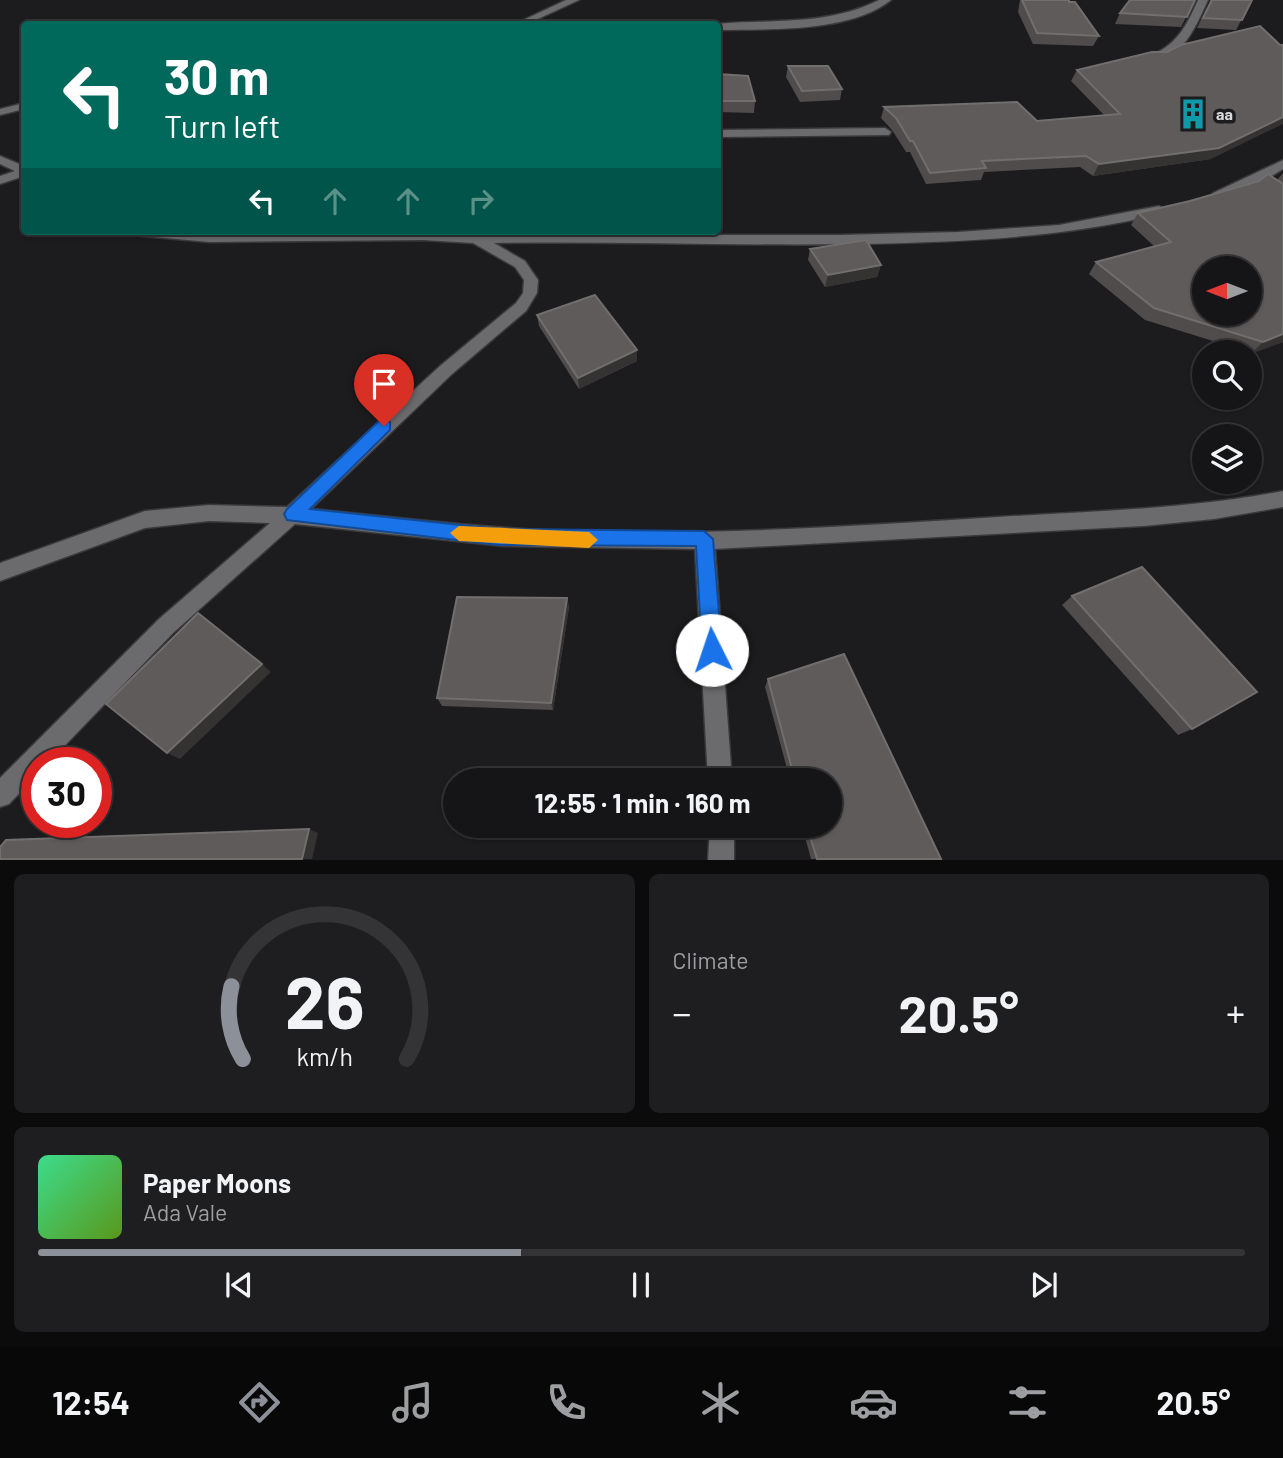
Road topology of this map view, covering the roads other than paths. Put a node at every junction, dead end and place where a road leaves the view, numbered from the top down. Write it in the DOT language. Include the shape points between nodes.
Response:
graph roads {
  1 [pos="574,0"];
  2 [pos="886,0"];
  3 [pos="1203,0"];
  4 [pos="527,21"];
  5 [pos="721,27"];
  6 [pos="1152,59"];
  7 [pos="21,107"];
  8 [pos="0,112"];
  9 [pos="885,132"];
  10 [pos="721,134"];
  11 [pos="0,160"];
  12 [pos="1283,164"];
  13 [pos="21,170"];
  14 [pos="21,172"];
  15 [pos="1261,177"];
  16 [pos="0,180"];
  17 [pos="1276,190"];
  18 [pos="1204,198"];
  19 [pos="1169,208"];
  20 [pos="176,235"];
  21 [pos="475,239"];
  22 [pos="1283,499"];
  23 [pos="293,514"];
  24 [pos="704,539"];
  25 [pos="0,572"];
  26 [pos="719,768"];
  27 [pos="0,796"];
  28 [pos="722,838"];
  29 [pos="721,859"];
  1 -- 4 [label="street"];
  2 -- 5 [label="street" via="862,12 831,18"];
  3 -- 6 [label="street" via="1191,31"];
  7 -- 8 [label="street"];
  9 -- 10 [label="street"];
  11 -- 13 [label="street"];
  12 -- 15 [label="street"];
  14 -- 16 [label="street"];
  15 -- 17 [label="street"];
  15 -- 18 [label="street"];
  19 -- 21 [label="street" via="1085,226 998,236 797,241"];
  20 -- 21 [label="street"];
  21 -- 23 [label="street" via="508,255 527,272 530,293 521,307 394,416"];
  22 -- 24 [label="street" via="1126,519"];
  23 -- 24 [label="street" via="499,537"];
  23 -- 25 [label="street" via="164,516 123,526"];
  23 -- 27 [label="street" via="166,626"];
  24 -- 26 [label="street"];
  28 -- 29 [label="street"];
}
